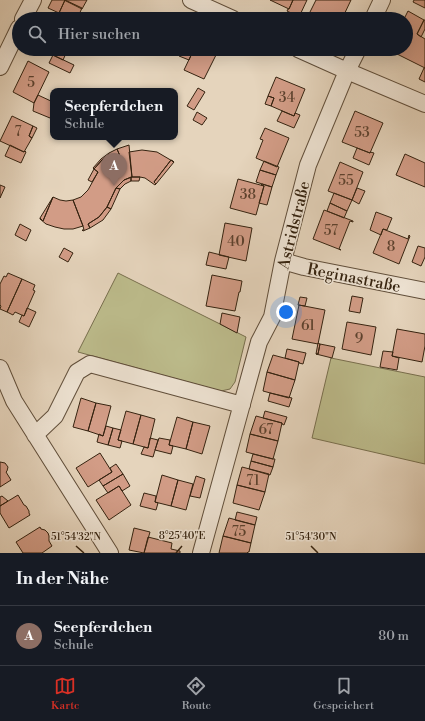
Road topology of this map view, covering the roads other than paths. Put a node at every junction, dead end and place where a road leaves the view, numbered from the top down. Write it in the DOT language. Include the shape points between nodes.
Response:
graph roads {
  1 [pos="32,0"];
  2 [pos="191,0"];
  3 [pos="382,0"];
  4 [pos="26,12"];
  5 [pos="218,12"];
  6 [pos="376,12"];
  7 [pos="12,38"];
  8 [pos="4,49"];
  9 [pos="314,56"];
  10 [pos="354,56"];
  11 [pos="0,67"];
  12 [pos="347,71"];
  13 [pos="425,104"];
  14 [pos="283,261"];
  15 [pos="425,291"];
  16 [pos="0,368"];
  17 [pos="242,405"];
  18 [pos="35,435"];
  19 [pos="110,553"];
  20 [pos="201,553"];
  1 -- 4 [label="street"];
  2 -- 5 [label="street"];
  3 -- 6 [label="street"];
  7 -- 8 [label="street"];
  8 -- 11 [label="street"];
  9 -- 12 [label="street"];
  10 -- 12 [label="street, Astridstraße"];
  12 -- 13 [label="street"];
  12 -- 14 [label="street, Astridstraße" via="308,165"];
  14 -- 15 [label="street, Reginastraße"];
  14 -- 17 [label="street, Astridstraße" via="272,317 259,342"];
  16 -- 18 [label="street" via="14,401"];
  17 -- 18 [label="street" via="90,364 78,372 55,416"];
  17 -- 20 [label="street, Astridstraße"];
  18 -- 19 [label="street"];
}
